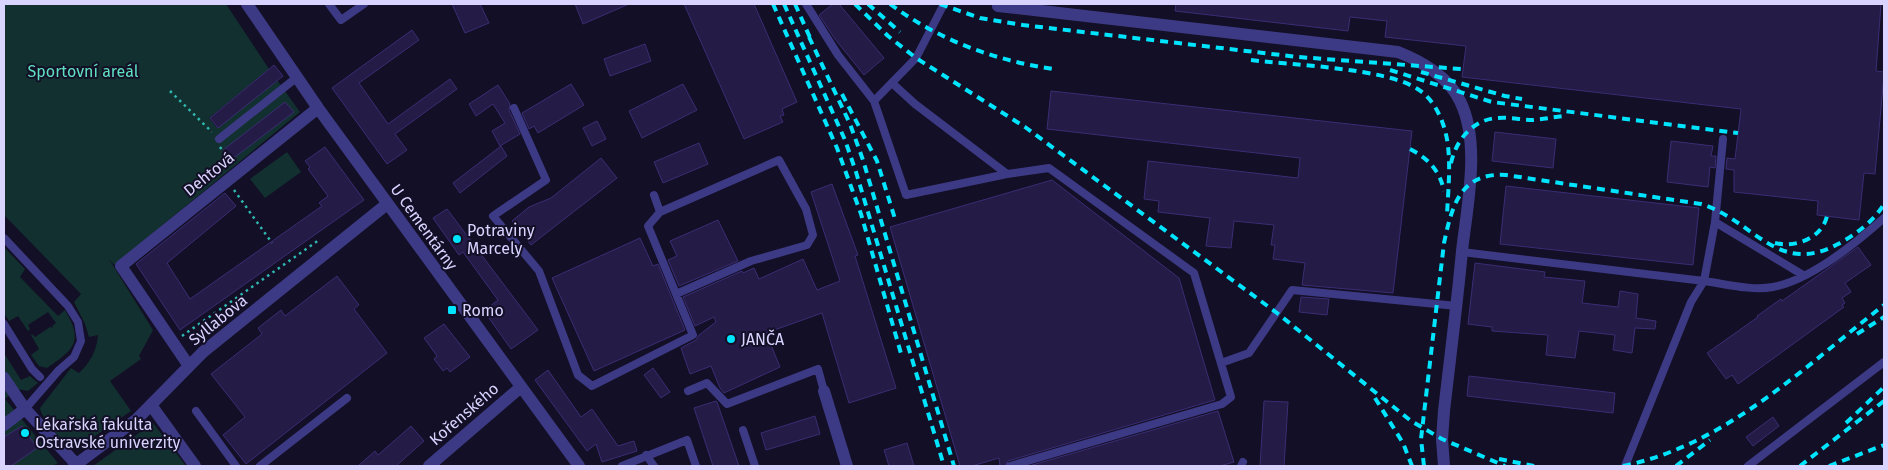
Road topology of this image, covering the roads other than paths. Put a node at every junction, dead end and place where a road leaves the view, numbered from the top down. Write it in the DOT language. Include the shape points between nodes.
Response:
graph roads {
  1 [pos="247,4"];
  2 [pos="329,4"];
  3 [pos="364,4"];
  4 [pos="806,4"];
  5 [pos="944,4"];
  6 [pos="994,5"];
  7 [pos="296,78"];
  8 [pos="892,83"];
  9 [pos="874,101"];
  10 [pos="318,108"];
  11 [pos="514,108"];
  12 [pos="219,139"];
  13 [pos="1723,139"];
  14 [pos="1007,174"];
  15 [pos="654,195"];
  16 [pos="387,204"];
  17 [pos="660,212"];
  18 [pos="1884,218"];
  19 [pos="1715,222"];
  20 [pos="4,238"];
  21 [pos="1462,252"];
  22 [pos="1803,275"];
  23 [pos="1704,281"];
  24 [pos="676,294"];
  25 [pos="1457,306"];
  26 [pos="4,324"];
  27 [pos="1884,362"];
  28 [pos="1221,363"];
  29 [pos="189,366"];
  30 [pos="40,377"];
  31 [pos="4,378"];
  32 [pos="521,387"];
  33 [pos="688,391"];
  34 [pos="824,391"];
  35 [pos="347,398"];
  36 [pos="151,405"];
  37 [pos="25,409"];
  38 [pos="196,411"];
  39 [pos="4,424"];
  40 [pos="743,430"];
  41 [pos="646,455"];
  42 [pos="75,465"];
  43 [pos="195,466"];
  44 [pos="236,466"];
  45 [pos="260,466"];
  46 [pos="429,466"];
  47 [pos="579,466"];
  48 [pos="622,466"];
  49 [pos="654,466"];
  50 [pos="696,466"];
  51 [pos="755,466"];
  52 [pos="847,466"];
  53 [pos="1010,466"];
  54 [pos="1444,466"];
  55 [pos="1625,466"];
  56 [pos="1748,466"];
  1 -- 7 [label="street, U Cementárny"];
  2 -- 3 [label="lane" via="341,20"];
  4 -- 9 [label="lane" via="838,55"];
  5 -- 8 [label="lane" via="916,58"];
  6 -- 21 [label="street" via="1393,51 1419,61 1459,98 1469,129 1469,185"];
  7 -- 10 [label="street, U Cementárny"];
  7 -- 12 [label="lane"];
  8 -- 9 [label="lane"];
  8 -- 14 [label="lane" via="914,104"];
  9 -- 14 [label="lane" via="906,194"];
  10 -- 16 [label="street, U Cementárny"];
  10 -- 29 [label="street, Dehtová" via="121,266"];
  11 -- 24 [label="lane" via="546,180 493,216 539,271 578,375 592,386 693,335"];
  13 -- 19 [label="lane"];
  14 -- 28 [label="lane" via="1049,168 1194,272"];
  15 -- 17 [label="lane"];
  16 -- 29 [label="street, Syllabova"];
  16 -- 32 [label="street, U Cementárny"];
  17 -- 24 [label="lane" via="648,226"];
  17 -- 24 [label="lane" via="779,160 806,209 813,235 807,245 751,261"];
  18 -- 22 [label="lane" via="1860,239"];
  19 -- 22 [label="lane"];
  19 -- 23 [label="lane"];
  20 -- 37 [label="lane" via="68,306 78,322 81,341 74,356"];
  21 -- 23 [label="lane"];
  21 -- 25 [label="street"];
  22 -- 23 [label="lane" via="1765,288"];
  23 -- 55 [label="lane" via="1691,302"];
  25 -- 28 [label="lane" via="1292,290 1249,353"];
  25 -- 54 [label="street" via="1442,438"];
  26 -- 30 [label="lane"];
  27 -- 56 [label="lane"];
  28 -- 53 [label="lane" via="1231,396 1222,404"];
  29 -- 36 [label="street, Syllabova"];
  31 -- 37 [label="street"];
  32 -- 46 [label="street, Kořenského"];
  32 -- 47 [label="street, U Cementárny"];
  33 -- 34 [label="lane" via="706,383 728,404 818,368"];
  34 -- 52 [label="street"];
  35 -- 45 [label="lane"];
  36 -- 42 [label="street, Syllabova"];
  36 -- 43 [label="street"];
  37 -- 39 [label="street"];
  37 -- 42 [label="street"];
  38 -- 44 [label="lane"];
  40 -- 51 [label="lane"];
  41 -- 48 [label="lane"];
  41 -- 49 [label="lane"];
  41 -- 50 [label="lane" via="687,440"];
}
